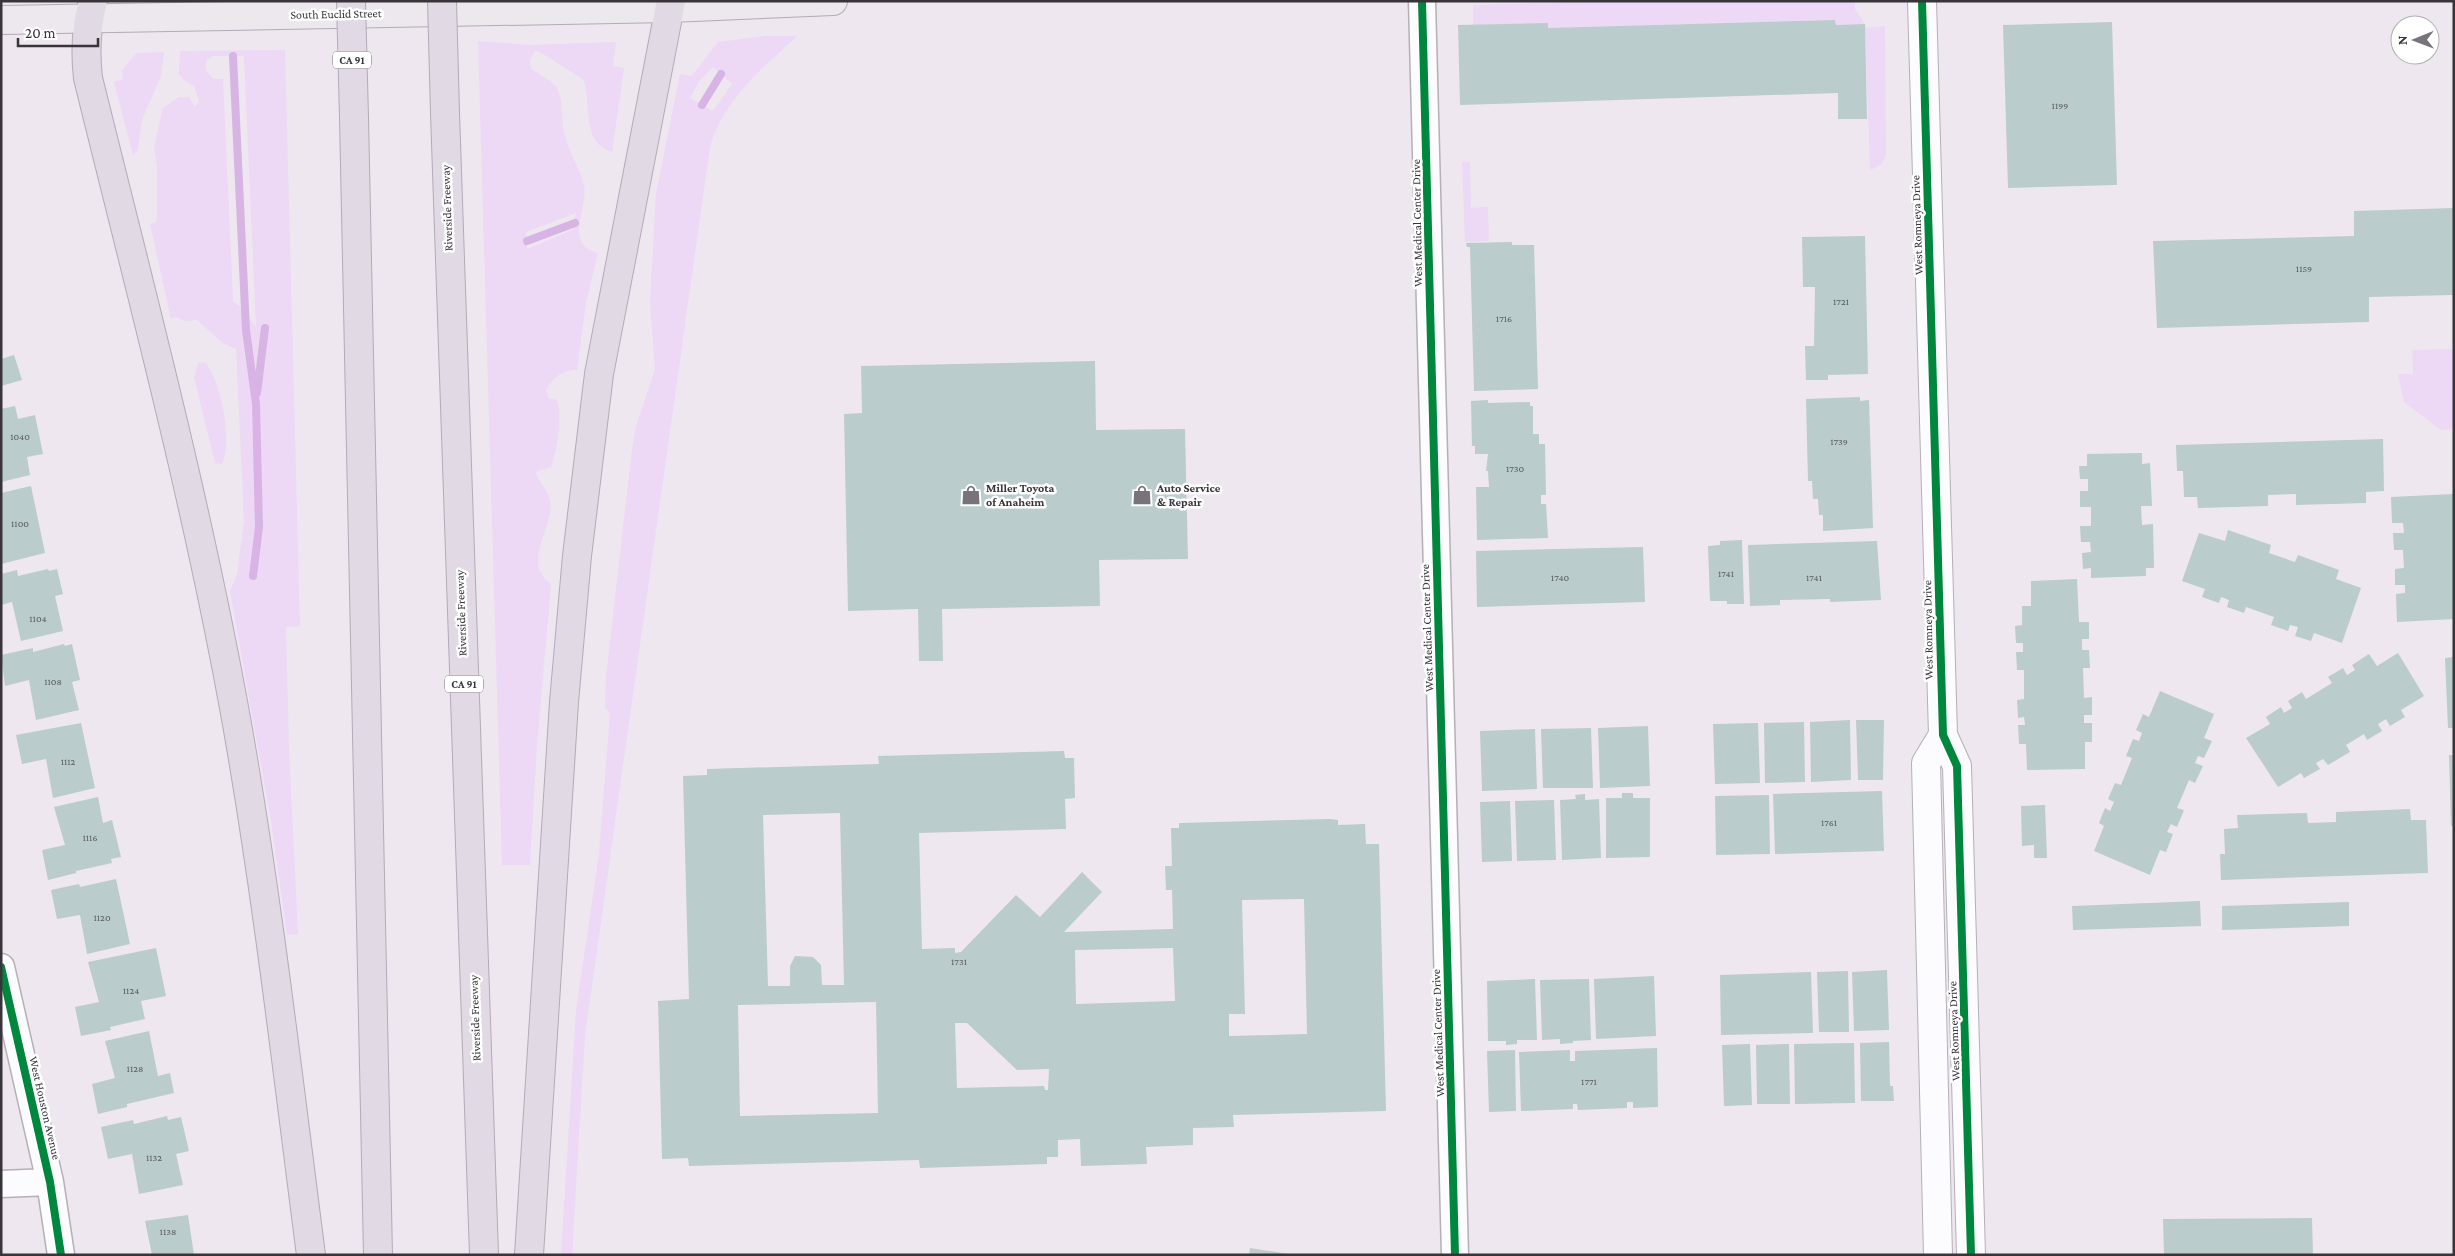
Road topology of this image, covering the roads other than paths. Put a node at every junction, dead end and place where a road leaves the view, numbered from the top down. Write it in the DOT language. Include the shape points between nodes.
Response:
graph roads {
  1 [pos="351,1"];
  2 [pos="442,1"];
  3 [pos="833,1"];
  4 [pos="1422,1"];
  5 [pos="1922,1"];
  6 [pos="671,5"];
  7 [pos="91,10"];
  8 [pos="1,20"];
  9 [pos="1943,734"];
  10 [pos="1,967"];
  11 [pos="50,1182"];
  12 [pos="1,1184"];
  13 [pos="61,1255"];
  14 [pos="311,1255"];
  15 [pos="378,1255"];
  16 [pos="484,1255"];
  17 [pos="530,1255"];
  18 [pos="1455,1255"];
  19 [pos="1938,1255"];
  20 [pos="1971,1255"];
  1 -- 15 [label="highway, CA 91, bridge"];
  2 -- 16 [label="highway, Riverside Freeway / CA 91, bridge"];
  3 -- 6 [label="main road, South Euclid Street"];
  4 -- 18 [label="street, West Medical Center Drive"];
  5 -- 9 [label="street, West Romneya Drive"];
  6 -- 7 [label="main road, South Euclid Street"];
  6 -- 17 [label="highway" via="599,374 577,556 562,722"];
  7 -- 8 [label="main road, South Euclid Street"];
  7 -- 14 [label="highway" via="85,56 88,78 178,437 236,723 260,873"];
  9 -- 19 [label="street, West Romneya Drive" via="1926,763"];
  9 -- 20 [label="street, West Romneya Drive" via="1957,766"];
  10 -- 11 [label="street, West Houston Avenue"];
  11 -- 12 [label="street"];
  11 -- 13 [label="street, West Houston Avenue"];
}
